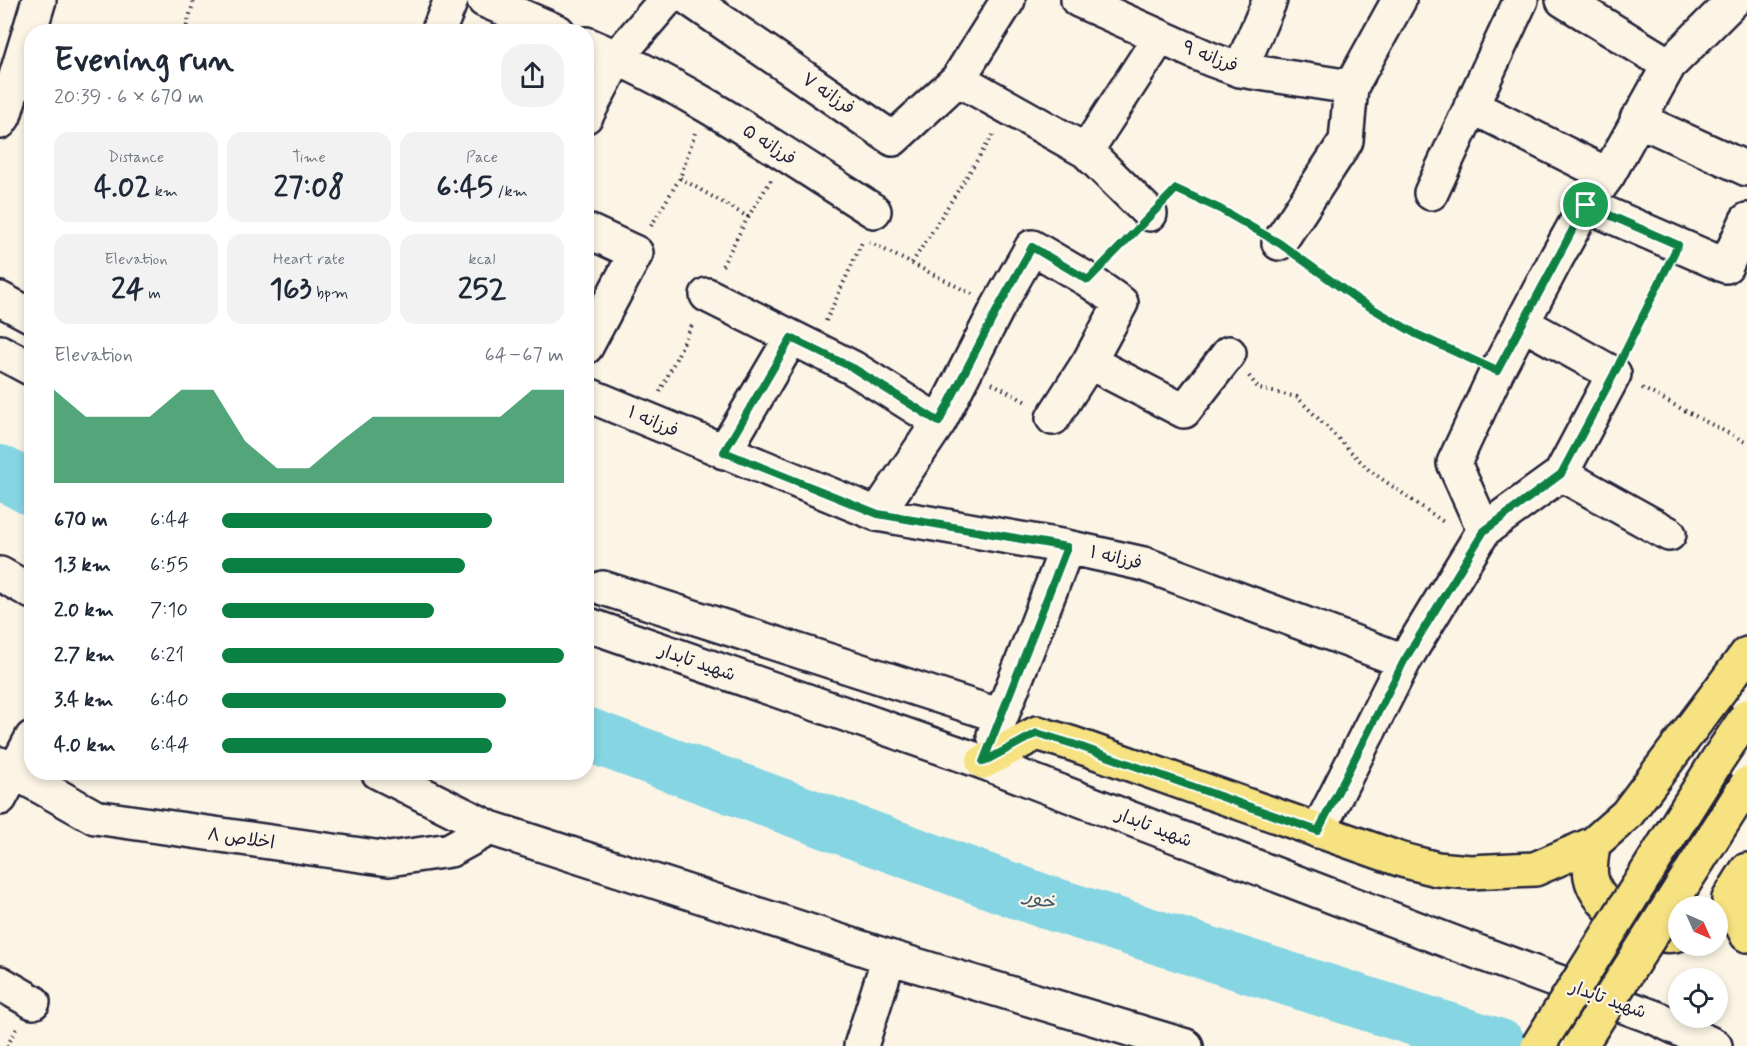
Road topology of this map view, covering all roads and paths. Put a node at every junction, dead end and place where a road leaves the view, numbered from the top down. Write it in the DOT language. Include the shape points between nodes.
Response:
graph roads {
  1 [pos="39,0"];
  2 [pos="194,0"];
  3 [pos="451,0"];
  4 [pos="484,0"];
  5 [pos="666,0"];
  6 [pos="691,0"];
  7 [pos="1008,0"];
  8 [pos="1078,0"];
  9 [pos="1270,0"];
  10 [pos="1399,0"];
  11 [pos="1521,0"];
  12 [pos="1563,0"];
  13 [pos="1734,0"];
  14 [pos="32,24"];
  15 [pos="187,24"];
  16 [pos="441,24"];
  17 [pos="540,24"];
  18 [pos="1160,37"];
  19 [pos="594,47"];
  20 [pos="24,50"];
  21 [pos="617,57"];
  22 [pos="1669,64"];
  23 [pos="1240,70"];
  24 [pos="958,79"];
  25 [pos="1351,87"];
  26 [pos="594,101"];
  27 [pos="705,103"];
  28 [pos="1471,106"];
  29 [pos="1010,109"];
  30 [pos="1637,119"];
  31 [pos="0,122"];
  32 [pos="1086,151"];
  33 [pos="785,156"];
  34 [pos="1747,169"];
  35 [pos="1608,175"];
  36 [pos="680,178"];
  37 [pos="1431,193"];
  38 [pos="1586,205"];
  39 [pos="1150,214"];
  40 [pos="748,217"];
  41 [pos="1747,220"];
  42 [pos="869,225"];
  43 [pos="594,234"];
  44 [pos="1279,243"];
  45 [pos="1678,245"];
  46 [pos="636,253"];
  47 [pos="912,263"];
  48 [pos="1088,280"];
  49 [pos="707,294"];
  50 [pos="0,299"];
  51 [pos="998,308"];
  52 [pos="24,312"];
  53 [pos="1522,323"];
  54 [pos="594,332"];
  55 [pos="802,343"];
  56 [pos="0,352"];
  57 [pos="1229,352"];
  58 [pos="1089,362"];
  59 [pos="24,365"];
  60 [pos="966,368"];
  61 [pos="1497,371"];
  62 [pos="1614,374"];
  63 [pos="594,397"];
  64 [pos="1053,418"];
  65 [pos="647,419"];
  66 [pos="939,422"];
  67 [pos="1747,443"];
  68 [pos="724,452"];
  69 [pos="1561,474"];
  70 [pos="878,514"];
  71 [pos="1669,534"];
  72 [pos="1480,537"];
  73 [pos="1067,547"];
  74 [pos="0,574"];
  75 [pos="24,588"];
  76 [pos="603,588"];
  77 [pos="594,627"];
  78 [pos="1747,654"];
  79 [pos="1404,661"];
  80 [pos="1001,716"];
  81 [pos="1747,716"];
  82 [pos="24,749"];
  83 [pos="983,762"];
  84 [pos="4,778"];
  85 [pos="394,780"];
  86 [pos="1747,784"];
  87 [pos="490,828"];
  88 [pos="1318,831"];
  89 [pos="1593,844"];
  90 [pos="1747,870"];
  91 [pos="1728,898"];
  92 [pos="1728,911"];
  93 [pos="1747,935"];
  94 [pos="1668,937"];
  95 [pos="889,957"];
  96 [pos="0,983"];
  97 [pos="33,1002"];
  98 [pos="1178,1045"];
  99 [pos="861,1046"];
  100 [pos="1538,1046"];
  101 [pos="1580,1046"];
  102 [pos="1715,1046"];
  1 -- 14 [label="street"];
  2 -- 15 [label="path"];
  3 -- 16 [label="street"];
  4 -- 17 [label="street"];
  5 -- 21 [label="street"];
  6 -- 24 [label="street, فرزانه ۷" via="893,139"];
  7 -- 24 [label="street"];
  8 -- 18 [label="street, فرزانه ۹"];
  9 -- 23 [label="street"];
  10 -- 25 [label="street"];
  11 -- 28 [label="street"];
  12 -- 22 [label="street"];
  13 -- 22 [label="street"];
  18 -- 23 [label="street, فرزانه ۹"];
  18 -- 32 [label="street"];
  19 -- 21 [label="street, فرزانه ۵"];
  20 -- 31 [label="street"];
  21 -- 26 [label="street"];
  21 -- 27 [label="street, فرزانه ۵"];
  22 -- 30 [label="street"];
  23 -- 25 [label="street, فرزانه ۹"];
  24 -- 29 [label="street"];
  25 -- 44 [label="street" via="1346,141"];
  27 -- 33 [label="street, فرزانه ۵"];
  27 -- 36 [label="path"];
  28 -- 35 [label="street"];
  28 -- 37 [label="street"];
  29 -- 32 [label="street"];
  29 -- 47 [label="path"];
  30 -- 34 [label="street"];
  30 -- 35 [label="street"];
  32 -- 39 [label="street"];
  33 -- 40 [label="path"];
  33 -- 42 [label="street, فرزانه ۵"];
  35 -- 38 [label="street"];
  36 -- 40 [label="path"];
  36 -- 46 [label="path"];
  38 -- 45 [label="street"];
  38 -- 53 [label="street"];
  39 -- 44 [label="path" via="1176,189"];
  39 -- 48 [label="path"];
  40 -- 49 [label="path"];
  41 -- 45 [label="street" via="1726,266"];
  42 -- 47 [label="path"];
  42 -- 55 [label="path"];
  43 -- 46 [label="street"];
  44 -- 61 [label="path" via="1406,329"];
  45 -- 62 [label="path"];
  46 -- 54 [label="street"];
  47 -- 51 [label="path"];
  48 -- 51 [label="street" via="1032,247"];
  48 -- 58 [label="street" via="1121,303"];
  49 -- 55 [label="street"];
  49 -- 65 [label="path"];
  50 -- 52 [label="street"];
  51 -- 60 [label="street"];
  53 -- 61 [label="street"];
  53 -- 62 [label="street"];
  55 -- 66 [label="street" via="853,368"];
  55 -- 68 [label="street"];
  56 -- 59 [label="street"];
  57 -- 58 [label="street" via="1184,411"];
  57 -- 72 [label="path" via="1259,389 1296,397 1369,470"];
  58 -- 64 [label="street"];
  60 -- 64 [label="path"];
  60 -- 66 [label="street"];
  61 -- 72 [label="street" via="1454,463"];
  62 -- 67 [label="path"];
  62 -- 69 [label="street"];
  63 -- 65 [label="street, فرزانه ۱"];
  65 -- 68 [label="street, فرزانه ۱"];
  66 -- 70 [label="street"];
  68 -- 70 [label="street, فرزانه ۱"];
  69 -- 71 [label="street"];
  69 -- 72 [label="street"];
  70 -- 73 [label="street, فرزانه ۱"];
  72 -- 79 [label="street"];
  73 -- 79 [label="street, فرزانه ۱" via="1144,564"];
  73 -- 80 [label="street"];
  74 -- 75 [label="street"];
  76 -- 80 [label="street"];
  77 -- 83 [label="street, شهید تابدار"];
  78 -- 89 [label="main road" via="1628,814"];
  79 -- 88 [label="street"];
  80 -- 83 [label="street"];
  81 -- 100 [label="main road, bridge"];
  82 -- 84 [label="street"];
  83 -- 88 [label="main road" via="1037,733"];
  83 -- 102 [label="street, شهید تابدار" via="1656,1018"];
  84 -- 87 [label="street, اخلاص ۸" via="95,817 389,859 450,850"];
  85 -- 87 [label="street"];
  86 -- 101 [label="main road, bridge"];
  87 -- 95 [label="street"];
  88 -- 89 [label="main road" via="1402,860 1470,872 1535,869"];
  89 -- 94 [label="main road" via="1591,878 1604,902 1635,927"];
  90 -- 91 [label="main road"];
  92 -- 93 [label="main road"];
  95 -- 98 [label="street"];
  95 -- 99 [label="street"];
  96 -- 97 [label="street"];
}
